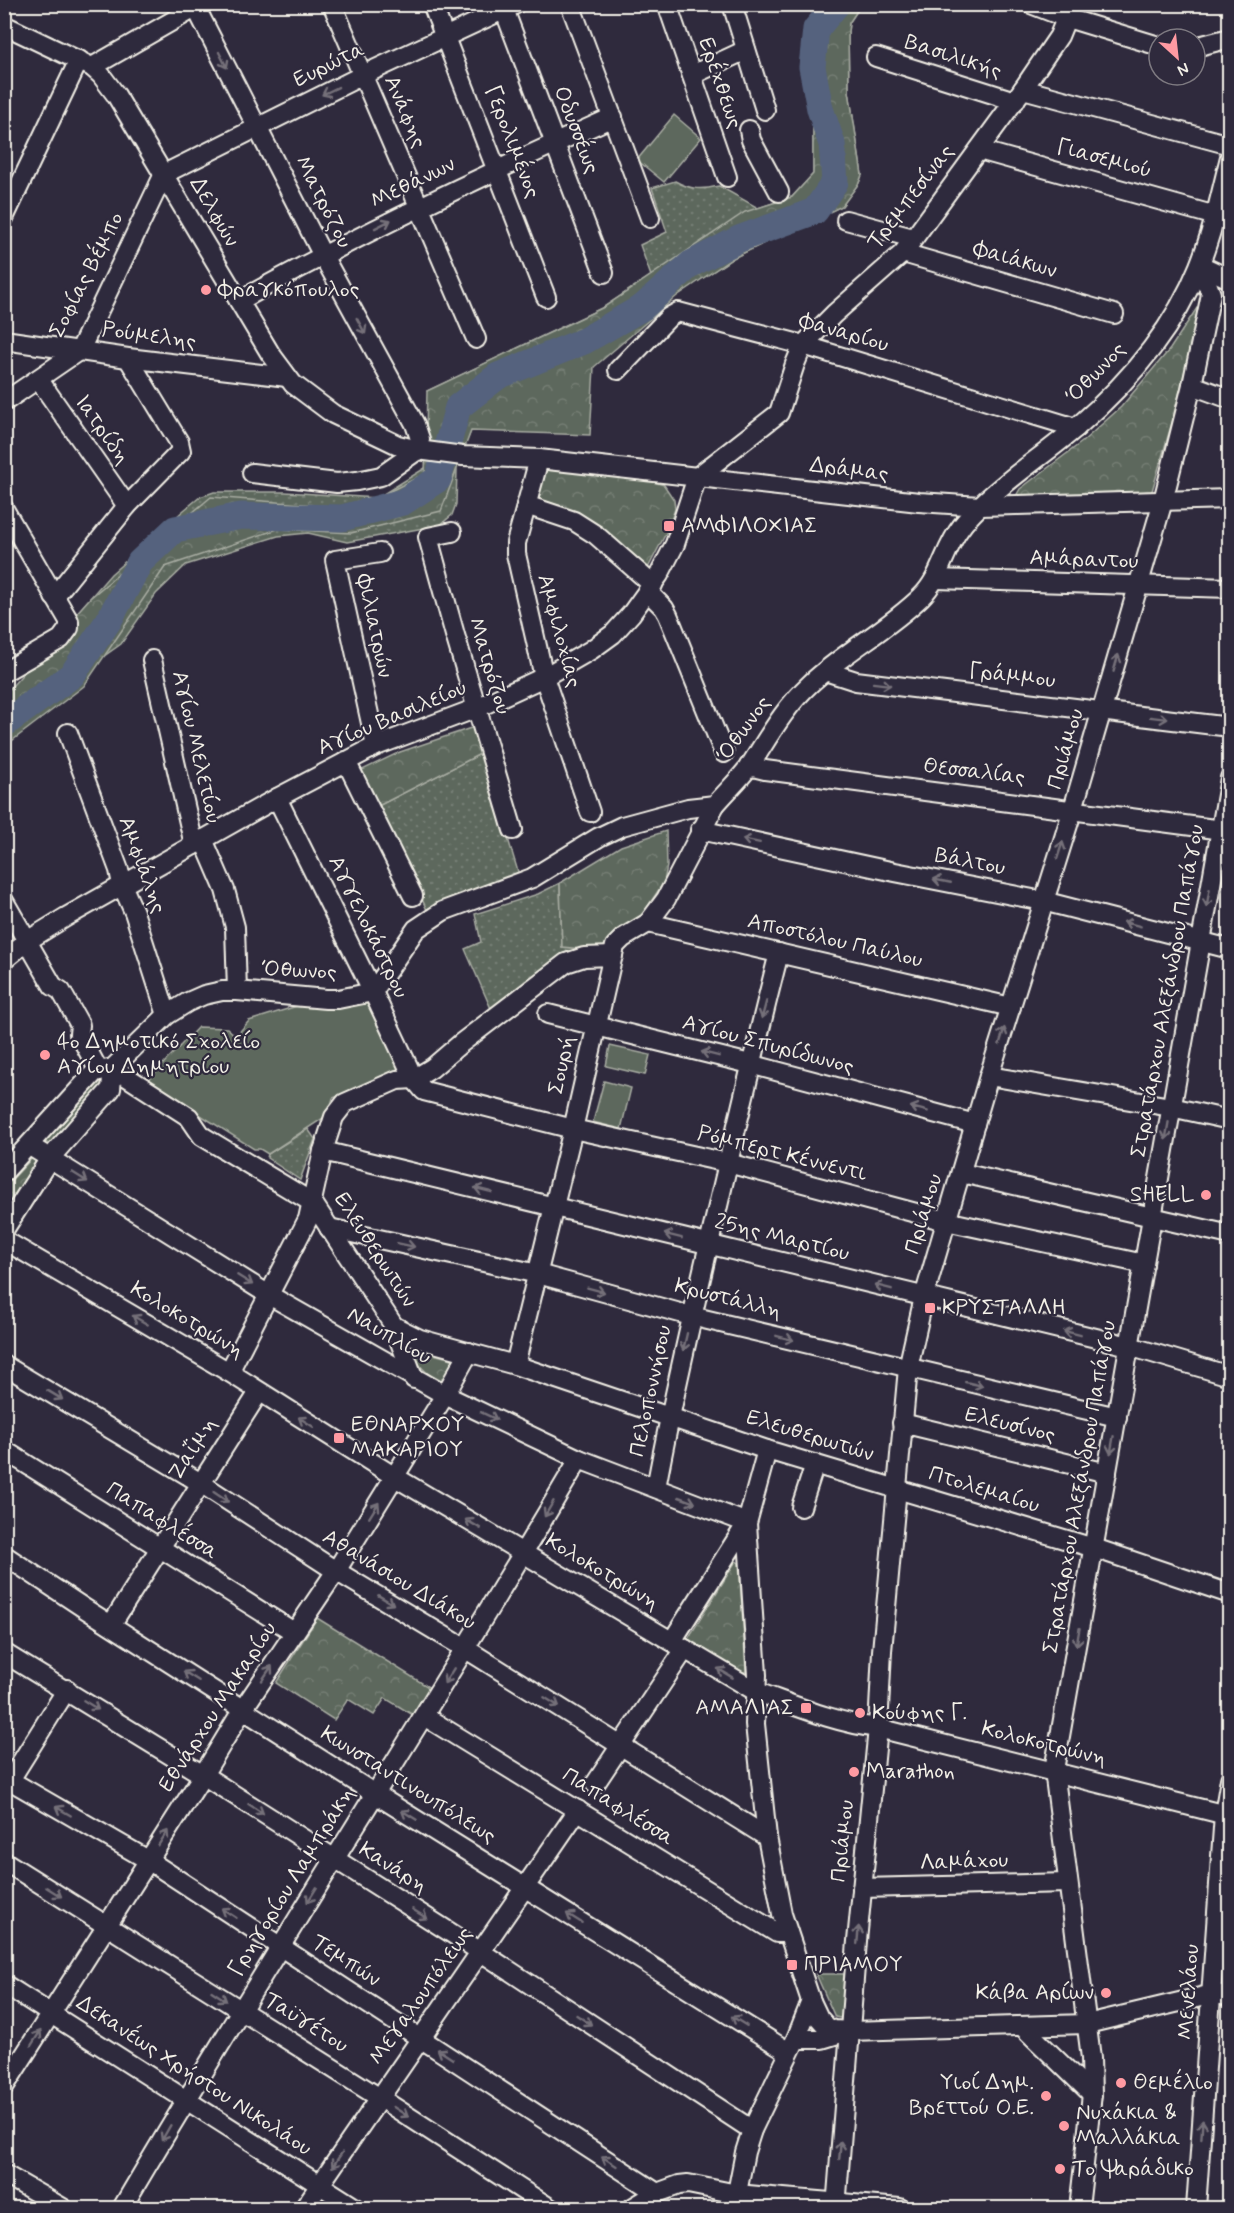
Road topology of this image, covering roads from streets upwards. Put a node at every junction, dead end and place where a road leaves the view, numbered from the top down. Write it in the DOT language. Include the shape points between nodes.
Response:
graph roads {
  1 [pos="332,4"];
  2 [pos="432,4"];
  3 [pos="570,4"];
  4 [pos="667,4"];
  5 [pos="732,4"];
  6 [pos="1031,4"];
  7 [pos="507,6"];
  8 [pos="190,8"];
  9 [pos="1069,11"];
  10 [pos="4,25"];
  11 [pos="445,38"];
  12 [pos="1230,38"];
  13 [pos="1147,41"];
  14 [pos="1207,44"];
  15 [pos="125,50"];
  16 [pos="746,50"];
  17 [pos="876,57"];
  18 [pos="85,64"];
  19 [pos="363,75"];
  20 [pos="692,75"];
  21 [pos="116,95"];
  22 [pos="1019,95"];
  23 [pos="765,110"];
  24 [pos="613,117"];
  25 [pos="257,127"];
  26 [pos="749,130"];
  27 [pos="555,143"];
  28 [pos="1230,145"];
  29 [pos="979,150"];
  30 [pos="1230,157"];
  31 [pos="497,169"];
  32 [pos="164,174"];
  33 [pos="727,177"];
  34 [pos="779,192"];
  35 [pos="419,206"];
  36 [pos="1222,206"];
  37 [pos="4,218"];
  38 [pos="650,218"];
  39 [pos="846,220"];
  40 [pos="908,245"];
  41 [pos="322,254"];
  42 [pos="1200,265"];
  43 [pos="604,273"];
  44 [pos="1230,279"];
  45 [pos="546,297"];
  46 [pos="239,301"];
  47 [pos="1114,314"];
  48 [pos="476,339"];
  49 [pos="4,340"];
  50 [pos="803,345"];
  51 [pos="80,350"];
  52 [pos="128,358"];
  53 [pos="618,370"];
  54 [pos="287,377"];
  55 [pos="39,380"];
  56 [pos="1192,385"];
  57 [pos="1230,399"];
  58 [pos="4,402"];
  59 [pos="1076,428"];
  60 [pos="422,451"];
  61 [pos="464,456"];
  62 [pos="539,459"];
  63 [pos="252,473"];
  64 [pos="698,477"];
  65 [pos="1230,499"];
  66 [pos="1163,501"];
  67 [pos="526,505"];
  68 [pos="127,506"];
  69 [pos="980,506"];
  70 [pos="4,509"];
  71 [pos="452,532"];
  72 [pos="380,553"];
  73 [pos="936,579"];
  74 [pos="1138,586"];
  75 [pos="1230,588"];
  76 [pos="650,589"];
  77 [pos="54,597"];
  78 [pos="152,660"];
  79 [pos="825,671"];
  80 [pos="4,672"];
  81 [pos="544,677"];
  82 [pos="477,708"];
  83 [pos="1102,712"];
  84 [pos="1230,726"];
  85 [pos="68,733"];
  86 [pos="376,746"];
  87 [pos="724,753"];
  88 [pos="346,761"];
  89 [pos="749,766"];
  90 [pos="1230,778"];
  91 [pos="277,798"];
  92 [pos="715,805"];
  93 [pos="1073,809"];
  94 [pos="590,813"];
  95 [pos="513,830"];
  96 [pos="700,830"];
  97 [pos="1225,830"];
  98 [pos="198,842"];
  99 [pos="122,885"];
  100 [pos="413,896"];
  101 [pos="4,901"];
  102 [pos="1043,901"];
  103 [pos="648,923"];
  104 [pos="27,941"];
  105 [pos="1201,943"];
  106 [pos="1230,949"];
  107 [pos="779,953"];
  108 [pos="613,956"];
  109 [pos="4,960"];
  110 [pos="237,991"];
  111 [pos="373,992"];
  112 [pos="1011,1007"];
  113 [pos="548,1014"];
  114 [pos="167,1015"];
  115 [pos="596,1025"];
  116 [pos="750,1064"];
  117 [pos="106,1070"];
  118 [pos="989,1076"];
  119 [pos="414,1079"];
  120 [pos="1171,1107"];
  121 [pos="1230,1120"];
  122 [pos="975,1124"];
  123 [pos="573,1129"];
  124 [pos="30,1146"];
  125 [pos="323,1151"];
  126 [pos="50,1158"];
  127 [pos="728,1163"];
  128 [pos="4,1172"];
  129 [pos="962,1173"];
  130 [pos="312,1203"];
  131 [pos="554,1207"];
  132 [pos="1152,1216"];
  133 [pos="946,1221"];
  134 [pos="328,1228"];
  135 [pos="4,1230"];
  136 [pos="1230,1235"];
  137 [pos="4,1240"];
  138 [pos="709,1245"];
  139 [pos="1144,1264"];
  140 [pos="538,1274"];
  141 [pos="269,1295"];
  142 [pos="924,1297"];
  143 [pos="691,1316"];
  144 [pos="393,1326"];
  145 [pos="1129,1346"];
  146 [pos="469,1352"];
  147 [pos="4,1365"];
  148 [pos="515,1365"];
  149 [pos="908,1368"];
  150 [pos="229,1372"];
  151 [pos="1230,1376"];
  152 [pos="414,1378"];
  153 [pos="259,1392"];
  154 [pos="445,1395"];
  155 [pos="669,1416"];
  156 [pos="1117,1417"];
  157 [pos="902,1423"];
  158 [pos="767,1449"];
  159 [pos="4,1450"];
  160 [pos="579,1459"];
  161 [pos="815,1464"];
  162 [pos="1107,1473"];
  163 [pos="394,1477"];
  164 [pos="199,1482"];
  165 [pos="656,1488"];
  166 [pos="896,1488"];
  167 [pos="801,1507"];
  168 [pos="747,1523"];
  169 [pos="160,1548"];
  170 [pos="1094,1548"];
  171 [pos="523,1554"];
  172 [pos="4,1555"];
  173 [pos="336,1571"];
  174 [pos="1230,1594"];
  175 [pos="111,1624"];
  176 [pos="294,1632"];
  177 [pos="678,1645"];
  178 [pos="466,1648"];
  179 [pos="4,1653"];
  180 [pos="67,1689"];
  181 [pos="757,1692"];
  182 [pos="243,1709"];
  183 [pos="424,1716"];
  184 [pos="878,1728"];
  185 [pos="621,1744"];
  186 [pos="1054,1770"];
  187 [pos="203,1775"];
  188 [pos="7,1778"];
  189 [pos="1230,1779"];
  190 [pos="595,1784"];
  191 [pos="375,1794"];
  192 [pos="578,1810"];
  193 [pos="1227,1815"];
  194 [pos="767,1837"];
  195 [pos="148,1860"];
  196 [pos="334,1860"];
  197 [pos="4,1861"];
  198 [pos="1067,1883"];
  199 [pos="524,1887"];
  200 [pos="862,1888"];
  201 [pos="107,1925"];
  202 [pos="788,1933"];
  203 [pos="280,1947"];
  204 [pos="481,1952"];
  205 [pos="4,1984"];
  206 [pos="1221,1995"];
  207 [pos="811,2001"];
  208 [pos="241,2010"];
  209 [pos="52,2013"];
  210 [pos="1087,2024"];
  211 [pos="1022,2026"];
  212 [pos="850,2031"];
  213 [pos="421,2038"];
  214 [pos="793,2046"];
  215 [pos="4,2087"];
  216 [pos="1092,2094"];
  217 [pos="380,2098"];
  218 [pos="186,2099"];
  219 [pos="752,2130"];
  220 [pos="4,2174"];
  221 [pos="320,2186"];
  222 [pos="657,2193"];
  223 [pos="735,2201"];
  224 [pos="836,2206"];
  225 [pos="63,2208"];
  226 [pos="122,2208"];
  227 [pos="304,2208"];
  228 [pos="356,2208"];
  229 [pos="550,2208"];
  230 [pos="632,2208"];
  231 [pos="900,2208"];
  232 [pos="1079,2208"];
  233 [pos="1196,2208"];
  1 -- 19 [label="street, Ανάφης"];
  2 -- 11 [label="street, Γερολιμένος"];
  3 -- 24 [label="street"];
  4 -- 20 [label="street, Ερέχθεως"];
  5 -- 16 [label="street"];
  6 -- 9 [label="street"];
  7 -- 11 [label="street, Ευρώτα"];
  7 -- 27 [label="street, Οδυσσέως"];
  8 -- 15 [label="street"];
  8 -- 25 [label="street, Ματρόζου, one-way"];
  9 -- 13 [label="street"];
  9 -- 22 [label="street, Τρεμπεσίνας" via="1059,36"];
  10 -- 18 [label="street"];
  11 -- 19 [label="street, Ευρώτα"];
  11 -- 31 [label="street, Γερολιμένος"];
  12 -- 14 [label="street"];
  15 -- 18 [label="street"];
  15 -- 21 [label="street" via="117,67"];
  16 -- 20 [label="street"];
  16 -- 23 [label="street"];
  17 -- 22 [label="street, Βασιλικής"];
  18 -- 21 [label="street, Δελφών" via="101,75"];
  18 -- 37 [label="street"];
  19 -- 25 [label="street, Ευρώτα, one-way"];
  19 -- 35 [label="street, Ανάφης"];
  20 -- 33 [label="street, Ερέχθεως"];
  21 -- 32 [label="street, Δελφών"];
  22 -- 28 [label="street, Βασιλικής"];
  22 -- 29 [label="street, Τρεμπεσίνας"];
  24 -- 27 [label="street, Μεθάνων"];
  24 -- 38 [label="street"];
  25 -- 32 [label="street, Ευρώτα"];
  25 -- 41 [label="street, Ματρόζου"];
  26 -- 34 [label="street"];
  27 -- 31 [label="street, Μεθάνων"];
  27 -- 43 [label="street, Οδυσσέως"];
  29 -- 36 [label="street, Γιασεμιού"];
  29 -- 40 [label="street, Τρεμπεσίνας"];
  30 -- 36 [label="street, Όθωνος"];
  31 -- 35 [label="street, Μεθάνων"];
  31 -- 45 [label="street, Γερολιμένος"];
  32 -- 46 [label="street, Δελφών"];
  32 -- 51 [label="street, Σοφίας Βέμπο"];
  41 -- 35 [label="street, Μεθάνων, one-way"];
  35 -- 48 [label="street, Ανάφης"];
  36 -- 42 [label="street, Όθωνος"];
  39 -- 40 [label="street, Φαιάκων"];
  40 -- 47 [label="street, Φαιάκων"];
  40 -- 50 [label="street, Τρεμπεσίνας"];
  41 -- 46 [label="street, Μεθάνων"];
  41 -- 60 [label="street, Ματρόζου, one-way" via="415,424"];
  42 -- 44 [label="street"];
  42 -- 56 [label="street, Πριάμου" via="1211,294"];
  42 -- 59 [label="street, Όθωνος" via="1185,297 1146,356 1121,387"];
  46 -- 54 [label="street, Δελφών"];
  49 -- 51 [label="street, Ρούμελης"];
  50 -- 53 [label="street, Φαναρίου" via="678,312"];
  50 -- 59 [label="street, Φαναρίου"];
  50 -- 64 [label="street, Τρεμπεσίνας" via="778,413"];
  51 -- 52 [label="street, Ρούμελης"];
  51 -- 55 [label="street, Σοφίας Βέμπο"];
  52 -- 54 [label="street, Ρούμελης"];
  52 -- 68 [label="street" via="181,451"];
  54 -- 60 [label="street, Δελφών" via="333,414 389,441"];
  55 -- 58 [label="street, Σοφίας Βέμπο"];
  55 -- 68 [label="street, Ιατρίδη"];
  56 -- 57 [label="street"];
  56 -- 66 [label="street, Πριάμου"];
  59 -- 69 [label="street, Όθωνος"];
  60 -- 61 [label="street, Δελφών"];
  60 -- 63 [label="street" via="381,476 337,483"];
  61 -- 62 [label="street, Δράμας"];
  62 -- 64 [label="street, Δράμας"];
  62 -- 67 [label="street, Αμφιλοχίας"];
  64 -- 69 [label="street, Δράμας"];
  64 -- 76 [label="street, Αγίου Βασιλείου" via="675,544"];
  65 -- 66 [label="street, Δράμας"];
  66 -- 69 [label="street, Δράμας"];
  66 -- 74 [label="street, Πριάμου"];
  67 -- 76 [label="street" via="568,519 596,535"];
  67 -- 81 [label="street, Αμφιλοχίας" via="516,554"];
  68 -- 77 [label="street"];
  69 -- 73 [label="street, Όθωνος" via="960,528"];
  70 -- 77 [label="street"];
  71 -- 82 [label="street, Ματρόζου" via="428,537"];
  72 -- 86 [label="street, Φιλιατρών" via="335,560"];
  73 -- 74 [label="street, Αμάραντου"];
  73 -- 79 [label="street, Όθωνος" via="897,617"];
  74 -- 75 [label="street, Αμάραντου"];
  83 -- 74 [label="street, Πριάμου, one-way"];
  76 -- 81 [label="street, Αγίου Βασιλείου" via="613,634"];
  76 -- 87 [label="street" via="668,615"];
  77 -- 80 [label="street" via="69,621 69,628 61,639"];
  78 -- 98 [label="street, Αγίου Μελετίου"];
  79 -- 83 [label="street, Γράμμου, one-way" via="856,681"];
  79 -- 89 [label="street, Όθωνος" via="779,720"];
  81 -- 82 [label="street, Αγίου Βασιλείου"];
  81 -- 94 [label="street, Αμφιλοχίας"];
  82 -- 86 [label="street, Αγίου Βασιλείου"];
  82 -- 95 [label="street, Ματρόζου"];
  83 -- 84 [label="street, Γράμμου, one-way"];
  83 -- 93 [label="street, Πριάμου"];
  85 -- 99 [label="street, Αμφιάλης"];
  86 -- 88 [label="street, Αγίου Βασιλείου"];
  88 -- 91 [label="street, Αγίου Βασιλείου"];
  88 -- 100 [label="street"];
  89 -- 92 [label="street, Όθωνος"];
  89 -- 93 [label="street, Θεσσαλίας"];
  90 -- 97 [label="street, Στρατάρχου Αλεξάνδρου Παπάγου"];
  91 -- 98 [label="street, Αγίου Βασιλείου"];
  91 -- 111 [label="street, Αγγελοκάστρου"];
  92 -- 96 [label="street, Σουρή"];
  92 -- 111 [label="street" via="688,808 622,826 532,878 443,912 416,929"];
  93 -- 97 [label="street, Θεσσαλίας"];
  102 -- 93 [label="street, Πριάμου, one-way"];
  102 -- 96 [label="street, Βάλτου, one-way"];
  96 -- 103 [label="street, Σουρή" via="666,899"];
  97 -- 105 [label="street, Στρατάρχου Αλεξάνδρου Παπάγου, one-way"];
  98 -- 99 [label="street, Αγίου Βασιλείου"];
  98 -- 110 [label="street, Αγίου Μελετίου" via="225,890 233,918"];
  99 -- 104 [label="street, Αγίου Βασιλείου"];
  99 -- 114 [label="street, Αμφιάλης"];
  101 -- 104 [label="street"];
  105 -- 102 [label="street, Βάλτου, one-way"];
  102 -- 112 [label="street, Πριάμου"];
  103 -- 107 [label="street, Αποστόλου Παύλου"];
  103 -- 108 [label="street, Σουρή" via="623,938 615,946"];
  104 -- 109 [label="street, Αγίου Βασιλείου"];
  104 -- 117 [label="street" via="53,986 61,991 80,1025 79,1034"];
  105 -- 106 [label="street, Βάλτου"];
  105 -- 120 [label="street, Στρατάρχου Αλεξάνδρου Παπάγου"];
  107 -- 112 [label="street, Αποστόλου Παύλου"];
  107 -- 116 [label="street, Πελοποννήσου, one-way"];
  108 -- 115 [label="street, Σουρή"];
  108 -- 119 [label="street, Ελευθερωτών" via="584,957 566,963"];
  110 -- 111 [label="street, Όθωνος" via="326,999"];
  110 -- 114 [label="street, Όθωνος" via="204,995"];
  111 -- 119 [label="street, Αγγελοκάστρου"];
  118 -- 112 [label="street, Πριάμου, one-way"];
  113 -- 115 [label="street, Αγίου Σπυρίδωνος"];
  114 -- 117 [label="street, Όθωνος"];
  116 -- 115 [label="street, Αγίου Σπυρίδωνος, one-way"];
  115 -- 123 [label="street, Σουρή"];
  122 -- 116 [label="street, Αγίου Σπυρίδωνος, one-way"];
  116 -- 127 [label="street, Πελοποννήσου"];
  117 -- 124 [label="street, Όθωνος" via="94,1072"];
  117 -- 126 [label="street, Όθωνος" via="111,1089"];
  117 -- 130 [label="street" via="189,1116 202,1136"];
  118 -- 120 [label="street"];
  118 -- 122 [label="street, Πριάμου"];
  119 -- 123 [label="street, Ρόμπερτ Κέννεντι" via="432,1094"];
  119 -- 125 [label="street, Ελευθερωτών" via="397,1080 345,1102 334,1117"];
  120 -- 121 [label="street"];
  120 -- 132 [label="street, Στρατάρχου Αλεξάνδρου Παπάγου, one-way"];
  122 -- 129 [label="street, Πριάμου"];
  123 -- 127 [label="street, Ρόμπερτ Κέννεντι"];
  123 -- 131 [label="street, Σουρή"];
  124 -- 126 [label="street, Ναυπλίου"];
  124 -- 128 [label="street, Όθωνος"];
  125 -- 130 [label="street, Ελευθερωτών"];
  131 -- 125 [label="street, 25ης Μαρτίου, one-way"];
  126 -- 135 [label="street, Όθωνος"];
  126 -- 141 [label="street, Ναυπλίου, one-way"];
  127 -- 133 [label="street, Ρόμπερτ Κέννεντι"];
  127 -- 138 [label="street, Πελοποννήσου"];
  129 -- 132 [label="street"];
  129 -- 133 [label="street, Πριάμου"];
  130 -- 134 [label="street, Ελευθερωτών"];
  130 -- 141 [label="street" via="308,1220"];
  138 -- 131 [label="street, 25ης Μαρτίου, one-way"];
  131 -- 140 [label="street, Σουρή"];
  132 -- 136 [label="street"];
  132 -- 139 [label="street, Στρατάρχου Αλεξάνδρου Παπάγου"];
  133 -- 139 [label="street, Ρόμπερτ Κέννεντι"];
  133 -- 142 [label="street, Πριάμου"];
  134 -- 140 [label="street, Κρυστάλλη, one-way"];
  134 -- 144 [label="street, Ελευθερωτών"];
  150 -- 137 [label="street, Κολοκοτρώνη, one-way"];
  142 -- 138 [label="street, 25ης Μαρτίου, one-way"];
  138 -- 143 [label="street, Πελοποννήσου"];
  139 -- 145 [label="street, Στρατάρχου Αλεξάνδρου Παπάγου"];
  140 -- 143 [label="street, Κρυστάλλη, one-way"];
  140 -- 148 [label="street, Σουρή"];
  141 -- 150 [label="street"];
  141 -- 152 [label="street, Ναυπλίου"];
  145 -- 142 [label="street, 25ης Μαρτίου, one-way"];
  142 -- 149 [label="street, Πριάμου"];
  143 -- 149 [label="street, Κρυστάλλη, one-way"];
  143 -- 155 [label="street, Πελοποννήσου, one-way"];
  144 -- 146 [label="street, Ελευθερωτών" via="420,1339"];
  144 -- 152 [label="street"];
  145 -- 151 [label="street, 25ης Μαρτίου"];
  145 -- 156 [label="street, Στρατάρχου Αλεξάνδρου Παπάγου"];
  146 -- 148 [label="street, Ελευθερωτών"];
  146 -- 154 [label="street, Εθνάρχου Μακαρίου"];
  147 -- 164 [label="street, Αθανάσιου Διάκου, one-way"];
  148 -- 155 [label="street, Ελευθερωτών"];
  149 -- 156 [label="street, Κρυστάλλη, one-way"];
  149 -- 157 [label="street, Πριάμου"];
  150 -- 153 [label="street, Κολοκοτρώνη"];
  152 -- 154 [label="street, Ναυπλίου"];
  163 -- 153 [label="street, Κολοκοτρώνη, one-way"];
  153 -- 164 [label="street, Ζαΐμη"];
  154 -- 160 [label="street, Ναυπλίου, one-way"];
  154 -- 163 [label="street, Εθνάρχου Μακαρίου"];
  155 -- 158 [label="street, Ελευθερωτών"];
  155 -- 165 [label="street, Πελοποννήσου"];
  156 -- 162 [label="street, Στρατάρχου Αλεξάνδρου Παπάγου, one-way"];
  157 -- 162 [label="street, Ελευσίνος"];
  157 -- 166 [label="street, Πριάμου"];
  158 -- 161 [label="street, Ελευθερωτών"];
  158 -- 168 [label="street"];
  159 -- 169 [label="street, Παπαφλέσσα"];
  160 -- 165 [label="street, Ναυπλίου"];
  160 -- 171 [label="street, Γρηγορίου Λαμπράκη, one-way"];
  161 -- 166 [label="street, Ελευθερωτών"];
  161 -- 167 [label="street"];
  162 -- 170 [label="street, Στρατάρχου Αλεξάνδρου Παπάγου"];
  171 -- 163 [label="street, Κολοκοτρώνη, one-way"];
  173 -- 163 [label="street, Εθνάρχου Μακαρίου, one-way"];
  164 -- 169 [label="street, Ζαΐμη"];
  164 -- 173 [label="street, Αθανάσιου Διάκου, one-way"];
  165 -- 168 [label="street, Ναυπλίου, one-way"];
  166 -- 170 [label="street, Πτολεμαίου"];
  166 -- 184 [label="street, Πριάμου"];
  168 -- 177 [label="street"];
  168 -- 181 [label="street"];
  169 -- 175 [label="street, Ζαΐμη"];
  169 -- 176 [label="street, Παπαφλέσσα"];
  170 -- 174 [label="street, Πτολεμαίου"];
  170 -- 186 [label="street, Στρατάρχου Αλεξάνδρου Παπάγου, one-way"];
  171 -- 177 [label="street, Κολοκοτρώνη"];
  171 -- 178 [label="street, Γρηγορίου Λαμπράκη"];
  172 -- 175 [label="street, Κωνσταντινουπόλεως"];
  173 -- 176 [label="street, Εθνάρχου Μακαρίου"];
  173 -- 178 [label="street, Αθανάσιου Διάκου, one-way"];
  182 -- 175 [label="street, Κωνσταντινουπόλεως, one-way"];
  182 -- 176 [label="street, Εθνάρχου Μακαρίου, one-way"];
  181 -- 177 [label="street, Κολοκοτρώνη, one-way"];
  177 -- 185 [label="street"];
  178 -- 183 [label="street, Γρηγορίου Λαμπράκη, one-way"];
  178 -- 185 [label="street, Αθανάσιου Διάκου, one-way"];
  179 -- 180 [label="street, Κανάρη"];
  180 -- 187 [label="street, Κανάρη, one-way"];
  180 -- 188 [label="street"];
  181 -- 184 [label="street, Κολοκοτρώνη" via="809,1711"];
  181 -- 194 [label="street" via="755,1724"];
  182 -- 187 [label="street, Εθνάρχου Μακαρίου"];
  182 -- 191 [label="street, Κωνσταντινουπόλεως"];
  183 -- 191 [label="street, Γρηγορίου Λαμπράκη"];
  183 -- 192 [label="street, Παπαφλέσσα"];
  184 -- 186 [label="street, Κολοκοτρώνη"];
  184 -- 200 [label="street, Πριάμου"];
  185 -- 190 [label="street"];
  185 -- 194 [label="street, Αθανάσιου Διάκου"];
  186 -- 193 [label="street, Κολοκοτρώνη"];
  186 -- 198 [label="street, Στρατάρχου Αλεξάνδρου Παπάγου"];
  195 -- 187 [label="street, Εθνάρχου Μακαρίου, one-way"];
  187 -- 196 [label="street, Κανάρη, one-way"];
  195 -- 188 [label="street, Τεμπών, one-way"];
  189 -- 193 [label="street, Μενελάου"];
  191 -- 196 [label="street, Γρηγορίου Λαμπράκη"];
  199 -- 191 [label="street, Κωνσταντινουπόλεως, one-way"];
  192 -- 199 [label="street, Μεγαλουπόλεως"];
  192 -- 202 [label="street, Παπαφλέσσα" via="777,1933"];
  193 -- 206 [label="street, Μενελάου"];
  194 -- 202 [label="street"];
  195 -- 201 [label="street, Εθνάρχου Μακαρίου"];
  203 -- 195 [label="street, Τεμπών, one-way"];
  196 -- 203 [label="street, Γρηγορίου Λαμπράκη, one-way"];
  196 -- 204 [label="street, Κανάρη, one-way"];
  197 -- 201 [label="street, Ταϋγέτου, one-way"];
  198 -- 200 [label="street, Λαμάχου"];
  198 -- 210 [label="street, Στρατάρχου Αλεξάνδρου Παπάγου"];
  199 -- 204 [label="street, Μεγαλουπόλεως"];
  214 -- 199 [label="street, Κωνσταντινουπόλεως, one-way"];
  212 -- 200 [label="street, Πριάμου, one-way"];
  201 -- 208 [label="street, Ταϋγέτου, one-way"];
  201 -- 209 [label="street, Εθνάρχου Μακαρίου"];
  202 -- 207 [label="street"];
  203 -- 208 [label="street, Γρηγορίου Λαμπράκη"];
  203 -- 213 [label="street, Τεμπών"];
  204 -- 213 [label="street, Μεγαλουπόλεως"];
  204 -- 219 [label="street, Κανάρη, one-way"];
  205 -- 209 [label="street, Δεκανέως Χρήστου Νικολάου"];
  206 -- 210 [label="street"];
  233 -- 206 [label="street, Μενελάου, one-way"];
  207 -- 212 [label="street" via="828,2028"];
  207 -- 214 [label="street"];
  208 -- 217 [label="street, Ταϋγέτου"];
  208 -- 218 [label="street, Γρηγορίου Λαμπράκη"];
  215 -- 209 [label="street, Εθνάρχου Μακαρίου, one-way"];
  209 -- 218 [label="street, Δεκανέως Χρήστου Νικολάου"];
  210 -- 211 [label="street"];
  210 -- 216 [label="street, Στρατάρχου Αλεξάνδρου Παπάγου"];
  211 -- 212 [label="street"];
  211 -- 216 [label="street"];
  212 -- 214 [label="street"];
  224 -- 212 [label="street, Πριάμου, one-way"];
  213 -- 217 [label="street, Μεγαλουπόλεως"];
  222 -- 213 [label="street, Τεμπών, one-way"];
  214 -- 219 [label="street"];
  216 -- 232 [label="street, Στρατάρχου Αλεξάνδρου Παπάγου"];
  217 -- 221 [label="street, Μεγαλουπόλεως, one-way"];
  217 -- 229 [label="street, Ταϋγέτου, one-way"];
  218 -- 221 [label="street, Δεκανέως Χρήστου Νικολάου"];
  218 -- 226 [label="street, Γρηγορίου Λαμπράκη, one-way"];
  219 -- 223 [label="street"];
  220 -- 225 [label="street"];
  221 -- 227 [label="street, Μεγαλουπόλεως"];
  221 -- 228 [label="street, Δεκανέως Χρήστου Νικολάου"];
  222 -- 223 [label="street" via="688,2184"];
  222 -- 230 [label="street"];
  223 -- 224 [label="street"];
  224 -- 231 [label="street"];
}
